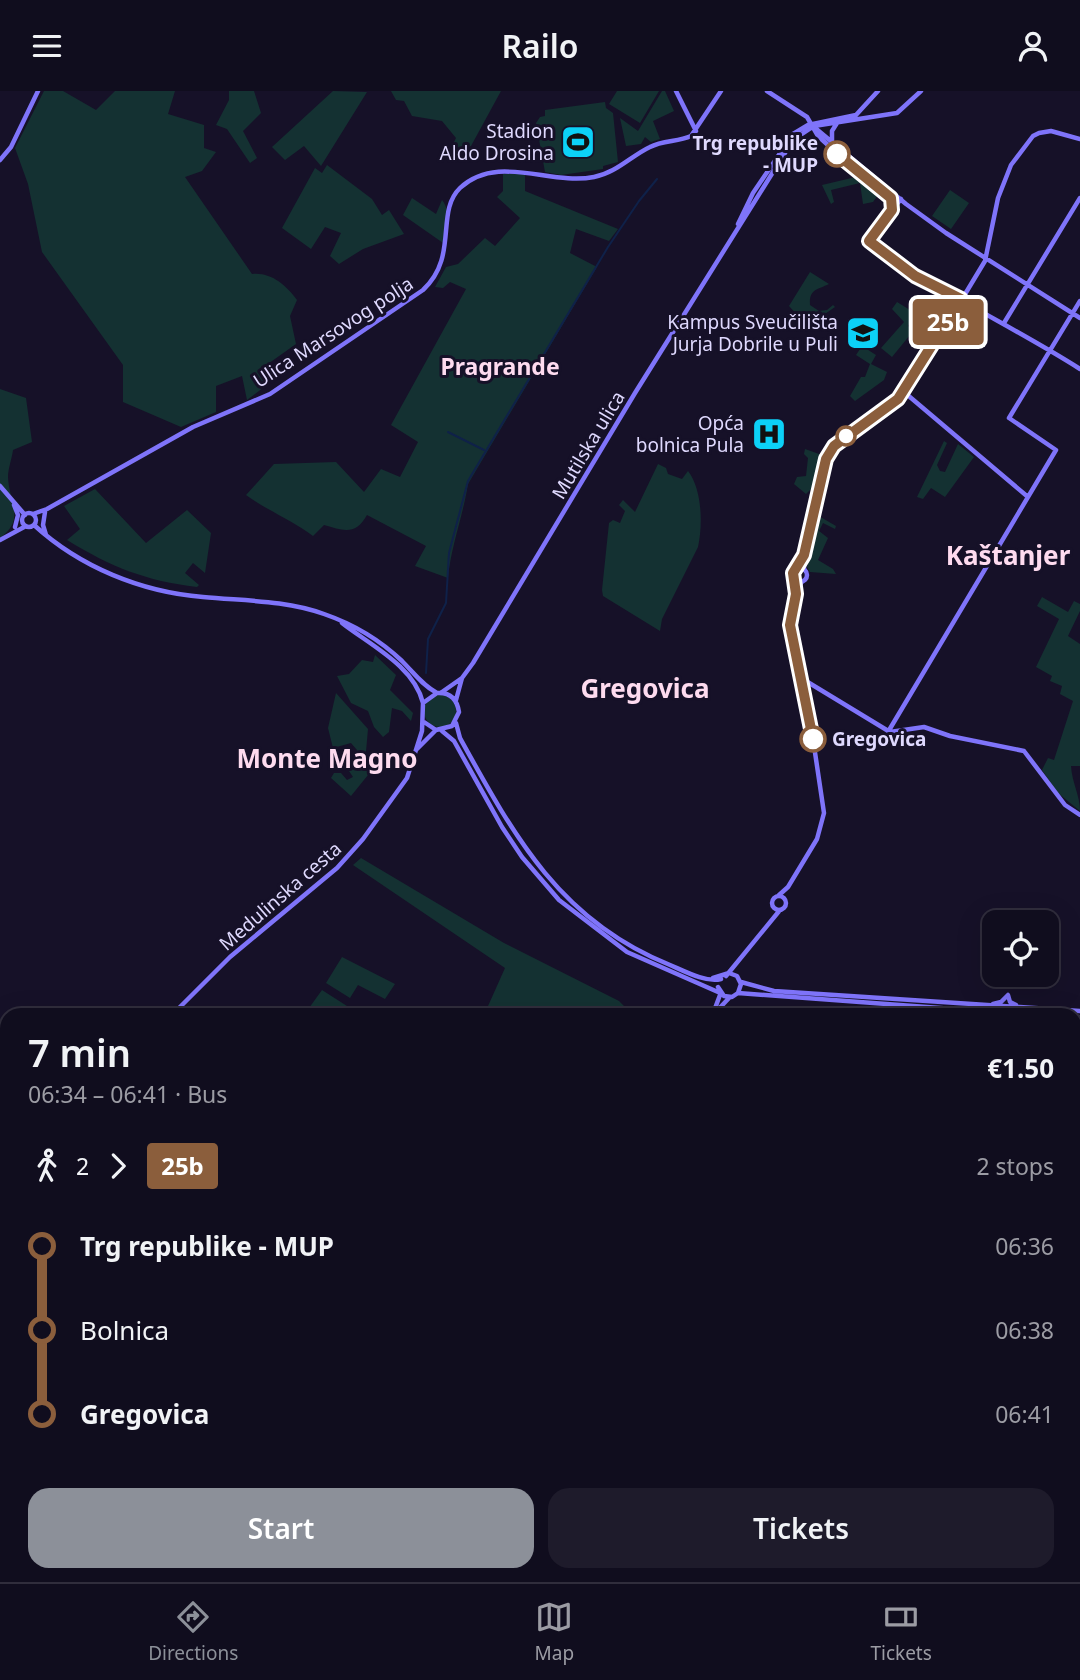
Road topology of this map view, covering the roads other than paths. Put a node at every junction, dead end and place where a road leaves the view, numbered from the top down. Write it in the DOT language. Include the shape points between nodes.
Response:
graph roads {
  1 [pos="38,91"];
  2 [pos="676,91"];
  3 [pos="720,91"];
  4 [pos="767,91"];
  5 [pos="878,91"];
  6 [pos="920,92"];
  7 [pos="867,103"];
  8 [pos="876,116"];
  9 [pos="848,119"];
  10 [pos="838,122"];
  11 [pos="813,125"];
  12 [pos="696,131"];
  13 [pos="1080,139"];
  14 [pos="832,142"];
  15 [pos="0,160"];
  16 [pos="1080,198"];
  17 [pos="901,199"];
  18 [pos="892,210"];
  19 [pos="738,226"];
  20 [pos="985,261"];
  21 [pos="1026,285"];
  22 [pos="961,299"];
  23 [pos="1080,300"];
  24 [pos="1072,313"];
  25 [pos="1080,318"];
  26 [pos="1004,323"];
  27 [pos="1050,351"];
  28 [pos="1080,369"];
  29 [pos="904,392"];
  30 [pos="0,486"];
  31 [pos="1028,497"];
  32 [pos="12,501"];
  33 [pos="46,511"];
  34 [pos="25,520"];
  35 [pos="34,520"];
  36 [pos="15,527"];
  37 [pos="49,538"];
  38 [pos="2,539"];
  39 [pos="804,555"];
  40 [pos="797,569"];
  41 [pos="804,570"];
  42 [pos="794,578"];
  43 [pos="802,581"];
  44 [pos="796,594"];
  45 [pos="336,618"];
  46 [pos="462,678"];
  47 [pos="801,678"];
  48 [pos="816,685"];
  49 [pos="440,692"];
  50 [pos="805,696"];
  51 [pos="456,701"];
  52 [pos="423,703"];
  53 [pos="424,722"];
  54 [pos="456,722"];
  55 [pos="439,730"];
  56 [pos="888,731"];
  57 [pos="414,753"];
  58 [pos="1080,815"];
  59 [pos="788,887"];
  60 [pos="778,896"];
  61 [pos="785,900"];
  62 [pos="772,906"];
  63 [pos="780,910"];
  64 [pos="769,919"];
  65 [pos="743,957"];
  66 [pos="724,976"];
  67 [pos="740,982"];
  68 [pos="719,991"];
  69 [pos="739,995"];
  70 [pos="728,999"];
  71 [pos="179,1008"];
  72 [pos="715,1008"];
  73 [pos="720,1008"];
  74 [pos="972,1008"];
  75 [pos="978,1008"];
  76 [pos="991,1008"];
  77 [pos="1023,1008"];
  1 -- 15 [label="main road" via="12,147"];
  2 -- 12 [label="main road"];
  3 -- 12 [label="main road"];
  4 -- 11 [label="main road"];
  5 -- 7 [label="main road"];
  6 -- 8 [label="main road" via="897,113"];
  7 -- 8 [label="main road"];
  7 -- 9 [label="main road"];
  8 -- 9 [label="main road"];
  9 -- 10 [label="main road"];
  9 -- 11 [label="main road"];
  10 -- 11 [label="main road"];
  10 -- 14 [label="main road"];
  11 -- 14 [label="main road"];
  11 -- 18 [label="main road" via="818,136 889,194"];
  11 -- 19 [label="main road, Mutilska ulica" via="789,145"];
  11 -- 19 [label="main road, Mutilska ulica" via="797,131 759,183"];
  12 -- 33 [label="main road, Ulica Marsovog polja" via="685,139 649,147 597,177 571,181 514,170 469,182 451,202 444,257 423,290 270,394 193,427"];
  13 -- 20 [label="main road" via="1051,131 1033,136 1009,169"];
  14 -- 17 [label="main road"];
  16 -- 21 [label="main road"];
  17 -- 18 [label="main road"];
  17 -- 20 [label="main road"];
  18 -- 22 [label="main road" via="869,240 915,276"];
  19 -- 46 [label="main road, Mutilska ulica"];
  20 -- 21 [label="main road"];
  20 -- 22 [label="main road"];
  21 -- 24 [label="main road"];
  21 -- 26 [label="main road"];
  22 -- 26 [label="main road"];
  22 -- 29 [label="main road"];
  23 -- 24 [label="main road"];
  24 -- 25 [label="main road"];
  24 -- 27 [label="main road"];
  26 -- 27 [label="main road"];
  27 -- 28 [label="main road"];
  27 -- 31 [label="main road" via="1009,418 1056,450"];
  29 -- 31 [label="main road"];
  29 -- 39 [label="main road" via="829,451"];
  30 -- 32 [label="main road"];
  31 -- 56 [label="main road"];
  32 -- 34 [label="main road"];
  32 -- 36 [label="main road" via="18,515"];
  33 -- 35 [label="main road, Ulica Marsovog polja"];
  33 -- 37 [label="main road" via="43,527"];
  34 -- 35 [label="main road"];
  34 -- 35 [label="main road"];
  34 -- 36 [label="main road"];
  34 -- 38 [label="main road"];
  35 -- 37 [label="main road"];
  36 -- 38 [label="main road"];
  37 -- 45 [label="main road" via="96,568 146,587 187,596 294,605"];
  39 -- 40 [label="main road"];
  39 -- 41 [label="main road"];
  40 -- 41 [label="main road"];
  40 -- 42 [label="main road"];
  41 -- 43 [label="main road"];
  42 -- 43 [label="main road"];
  42 -- 44 [label="main road"];
  43 -- 44 [label="main road"];
  44 -- 47 [label="main road" via="790,633"];
  45 -- 49 [label="main road" via="383,645 424,684"];
  45 -- 52 [label="main road" via="395,663 415,684"];
  46 -- 49 [label="main road, Mutilska ulica"];
  46 -- 51 [label="main road, Mutilska ulica"];
  47 -- 48 [label="main road"];
  47 -- 50 [label="main road"];
  48 -- 50 [label="main road"];
  48 -- 56 [label="main road"];
  49 -- 51 [label="main road"];
  49 -- 52 [label="main road"];
  50 -- 59 [label="main road" via="821,786 822,824"];
  51 -- 54 [label="main road"];
  52 -- 53 [label="main road"];
  53 -- 55 [label="main road"];
  53 -- 57 [label="main road, Medulinska cesta"];
  54 -- 55 [label="main road"];
  54 -- 66 [label="main road" via="460,738 508,825 563,895 630,946 702,977"];
  55 -- 57 [label="main road"];
  55 -- 68 [label="main road" via="454,741 522,857 559,900 627,952"];
  56 -- 58 [label="main road" via="930,729 1024,751 1065,804"];
  57 -- 71 [label="main road, Medulinska cesta" via="403,787 349,856"];
  59 -- 60 [label="main road"];
  59 -- 61 [label="main road"];
  60 -- 61 [label="main road"];
  60 -- 62 [label="main road"];
  61 -- 63 [label="main road"];
  62 -- 63 [label="main road"];
  62 -- 64 [label="main road"];
  63 -- 64 [label="main road"];
  64 -- 65 [label="main road"];
  65 -- 66 [label="main road"];
  65 -- 67 [label="main road"];
  66 -- 67 [label="main road"];
  66 -- 68 [label="main road"];
  67 -- 69 [label="main road"];
  67 -- 75 [label="main road" via="761,989"];
  68 -- 70 [label="main road"];
  68 -- 72 [label="main road"];
  69 -- 70 [label="main road"];
  69 -- 74 [label="main road"];
  70 -- 73 [label="main road"];
  76 -- 77 [label="main road" via="1008,995 1010,1002"];
}
